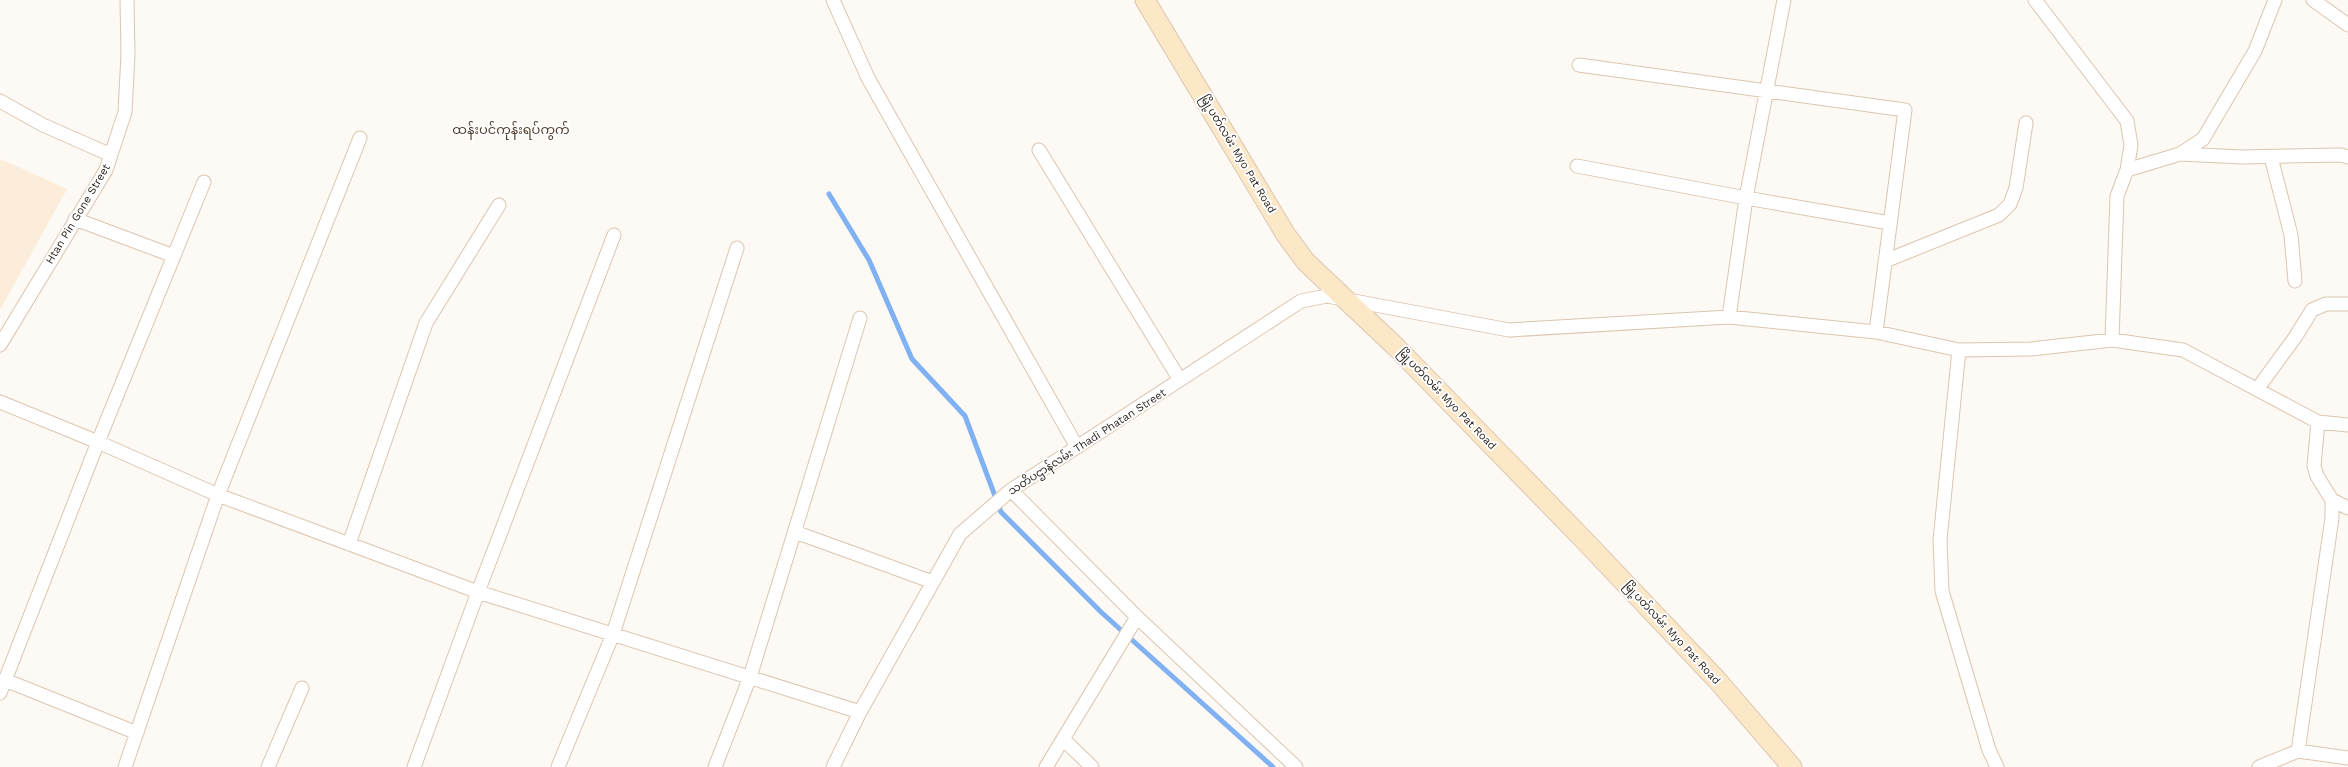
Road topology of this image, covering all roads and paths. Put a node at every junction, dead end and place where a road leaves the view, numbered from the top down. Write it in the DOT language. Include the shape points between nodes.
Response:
graph roads {
  1 [pos="127,0"];
  2 [pos="832,0"];
  3 [pos="1145,0"];
  4 [pos="1784,0"];
  5 [pos="2035,0"];
  6 [pos="2275,0"];
  7 [pos="2313,0"];
  8 [pos="2348,26"];
  9 [pos="1579,65"];
  10 [pos="1766,90"];
  11 [pos="0,101"];
  12 [pos="2026,123"];
  13 [pos="360,138"];
  14 [pos="1039,150"];
  15 [pos="2180,154"];
  16 [pos="111,155"];
  17 [pos="2271,157"];
  18 [pos="2348,157"];
  19 [pos="1577,166"];
  20 [pos="2126,170"];
  21 [pos="204,182"];
  22 [pos="1746,198"];
  23 [pos="499,204"];
  24 [pos="75,219"];
  25 [pos="1890,223"];
  26 [pos="614,235"];
  27 [pos="737,248"];
  28 [pos="174,256"];
  29 [pos="1885,262"];
  30 [pos="2295,280"];
  31 [pos="1346,300"];
  32 [pos="2348,304"];
  33 [pos="1729,317"];
  34 [pos="860,318"];
  35 [pos="1876,332"];
  36 [pos="2112,340"];
  37 [pos="0,345"];
  38 [pos="1959,350"];
  39 [pos="1180,380"];
  40 [pos="2258,388"];
  41 [pos="0,402"];
  42 [pos="2318,422"];
  43 [pos="2348,425"];
  44 [pos="98,442"];
  45 [pos="1077,447"];
  46 [pos="1011,490"];
  47 [pos="218,495"];
  48 [pos="2332,500"];
  49 [pos="2348,508"];
  50 [pos="795,532"];
  51 [pos="349,544"];
  52 [pos="933,582"];
  53 [pos="478,592"];
  54 [pos="1137,617"];
  55 [pos="613,634"];
  56 [pos="750,677"];
  57 [pos="5,680"];
  58 [pos="302,688"];
  59 [pos="0,693"];
  60 [pos="860,712"];
  61 [pos="137,733"];
  62 [pos="1063,739"];
  63 [pos="2298,751"];
  64 [pos="2348,758"];
  65 [pos="126,767"];
  66 [pos="268,767"];
  67 [pos="414,767"];
  68 [pos="558,767"];
  69 [pos="715,767"];
  70 [pos="833,767"];
  71 [pos="1046,767"];
  72 [pos="1092,767"];
  73 [pos="1296,767"];
  74 [pos="1792,767"];
  75 [pos="1997,767"];
  76 [pos="2259,767"];
  1 -- 16 [label="street, Htan Pin Gone Street" via="125,112"];
  2 -- 45 [label="street" via="868,78"];
  3 -- 31 [label="main road, မြို့ပတ်လမ်း Myo Pat Road" via="1286,235 1306,262"];
  4 -- 10 [label="street"];
  5 -- 20 [label="street" via="2127,121 2131,145"];
  6 -- 15 [label="street" via="2255,51 2203,139"];
  7 -- 8 [label="street"];
  9 -- 10 [label="street"];
  10 -- 22 [label="street"];
  10 -- 25 [label="street" via="1905,110"];
  11 -- 16 [label="street" via="43,125"];
  12 -- 29 [label="street" via="2016,188 2010,204 1999,215"];
  13 -- 47 [label="street"];
  14 -- 39 [label="street"];
  15 -- 17 [label="street"];
  15 -- 20 [label="street"];
  16 -- 24 [label="street, Htan Pin Gone Street" via="106,170"];
  17 -- 18 [label="street"];
  17 -- 30 [label="street" via="2291,235"];
  19 -- 22 [label="street"];
  20 -- 36 [label="street" via="2117,196"];
  21 -- 28 [label="street"];
  22 -- 25 [label="street"];
  22 -- 33 [label="street"];
  23 -- 51 [label="street" via="426,323"];
  24 -- 28 [label="street"];
  24 -- 37 [label="street, Htan Pin Gone Street"];
  25 -- 29 [label="street"];
  26 -- 53 [label="street"];
  27 -- 55 [label="street"];
  28 -- 44 [label="street"];
  29 -- 35 [label="street"];
  31 -- 33 [label="street, သတိပဌာန်လမ်း Thadi Phatan Street" via="1509,330"];
  31 -- 39 [label="street, သတိပဌာန်လမ်း Thadi Phatan Street" via="1327,296 1301,301"];
  31 -- 74 [label="main road, မြို့ပတ်လမ်း Myo Pat Road" via="1396,347 1594,550 1717,680"];
  32 -- 40 [label="street" via="2326,304 2312,310"];
  33 -- 35 [label="street, သတိပဌာန်လမ်း Thadi Phatan Street"];
  34 -- 50 [label="street"];
  35 -- 38 [label="street, သတိပဌာန်လမ်း Thadi Phatan Street"];
  36 -- 38 [label="street, သတိပဌာန်လမ်း Thadi Phatan Street" via="2031,349"];
  36 -- 40 [label="street, သတိပဌာန်လမ်း Thadi Phatan Street" via="2183,350"];
  38 -- 75 [label="street" via="1940,540 1942,591 1989,750"];
  39 -- 45 [label="street, သတိပဌာန်လမ်း Thadi Phatan Street"];
  40 -- 42 [label="street, သတိပဌာန်လမ်း Thadi Phatan Street"];
  41 -- 44 [label="street"];
  42 -- 43 [label="street"];
  42 -- 48 [label="street" via="2314,466 2317,476"];
  44 -- 47 [label="street"];
  44 -- 57 [label="street"];
  45 -- 46 [label="street, သတိပဌာန်လမ်း Thadi Phatan Street"];
  46 -- 52 [label="street, သတိပဌာန်လမ်း Thadi Phatan Street" via="960,534"];
  46 -- 54 [label="street"];
  47 -- 51 [label="street"];
  47 -- 61 [label="street"];
  48 -- 49 [label="street"];
  48 -- 63 [label="street" via="2332,518"];
  50 -- 52 [label="street"];
  50 -- 56 [label="street"];
  51 -- 53 [label="street"];
  52 -- 60 [label="street, သတိပဌာန်လမ်း Thadi Phatan Street"];
  53 -- 55 [label="street"];
  53 -- 67 [label="street"];
  54 -- 62 [label="street"];
  54 -- 73 [label="street"];
  55 -- 56 [label="street"];
  55 -- 68 [label="street"];
  56 -- 60 [label="street"];
  56 -- 69 [label="street"];
  57 -- 59 [label="street"];
  57 -- 61 [label="street"];
  58 -- 66 [label="street"];
  60 -- 70 [label="street, သတိပဌာန်လမ်း Thadi Phatan Street"];
  61 -- 65 [label="street"];
  62 -- 71 [label="street"];
  62 -- 72 [label="street"];
  63 -- 64 [label="street"];
  63 -- 76 [label="street"];
}
